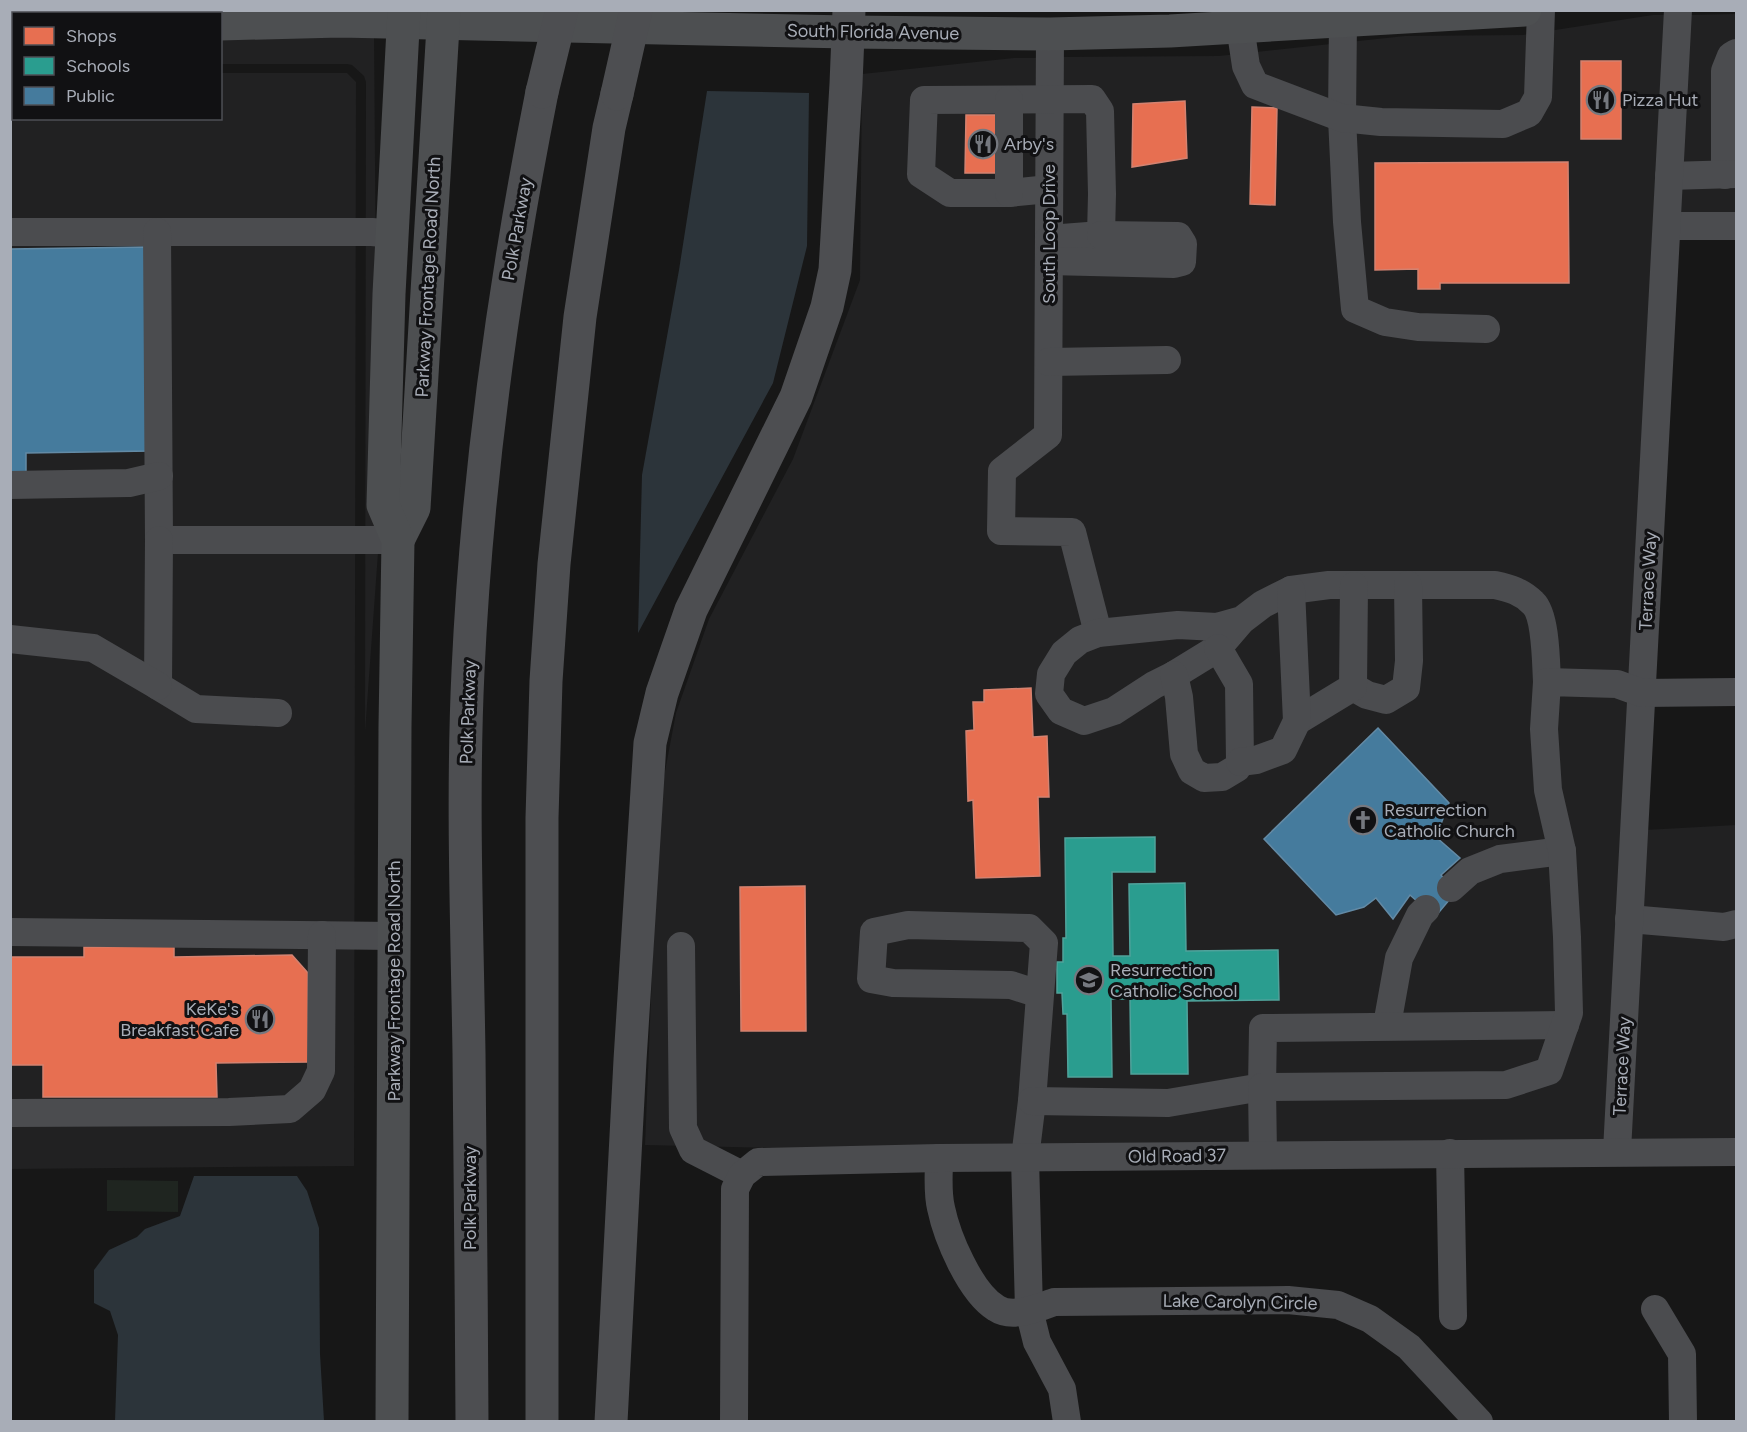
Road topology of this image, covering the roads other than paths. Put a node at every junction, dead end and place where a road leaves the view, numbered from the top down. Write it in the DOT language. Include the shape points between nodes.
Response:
graph roads {
  1 [pos="562,10"];
  2 [pos="636,10"];
  3 [pos="1525,10"];
  4 [pos="1541,10"];
  5 [pos="1678,10"];
  6 [pos="1346,15"];
  7 [pos="404,16"];
  8 [pos="444,17"];
  9 [pos="848,21"];
  10 [pos="1059,22"];
  11 [pos="222,24"];
  12 [pos="1240,26"];
  13 [pos="1737,53"];
  14 [pos="1009,100"];
  15 [pos="1049,100"];
  16 [pos="1342,118"];
  17 [pos="1731,175"];
  18 [pos="1669,176"];
  19 [pos="1049,189"];
  20 [pos="1009,193"];
  21 [pos="1667,226"];
  22 [pos="1737,226"];
  23 [pos="10,232"];
  24 [pos="157,232"];
  25 [pos="393,234"];
  26 [pos="1101,235"];
  27 [pos="1049,250"];
  28 [pos="1486,329"];
  29 [pos="1167,360"];
  30 [pos="1049,362"];
  31 [pos="159,476"];
  32 [pos="10,485"];
  33 [pos="159,540"];
  34 [pos="398,540"];
  35 [pos="1408,585"];
  36 [pos="1354,586"];
  37 [pos="1292,590"];
  38 [pos="1242,621"];
  39 [pos="1098,633"];
  40 [pos="10,639"];
  41 [pos="1218,648"];
  42 [pos="1174,675"];
  43 [pos="1547,682"];
  44 [pos="158,686"];
  45 [pos="1353,687"];
  46 [pos="1737,692"];
  47 [pos="1642,693"];
  48 [pos="279,713"];
  49 [pos="1297,722"];
  50 [pos="1240,762"];
  51 [pos="1562,851"];
  52 [pos="1451,888"];
  53 [pos="1426,909"];
  54 [pos="1629,920"];
  55 [pos="1737,924"];
  56 [pos="10,932"];
  57 [pos="322,935"];
  58 [pos="395,936"];
  59 [pos="681,946"];
  60 [pos="1039,994"];
  61 [pos="1387,1025"];
  62 [pos="1564,1025"];
  63 [pos="1262,1087"];
  64 [pos="1032,1101"];
  65 [pos="10,1113"];
  66 [pos="1617,1151"];
  67 [pos="1737,1152"];
  68 [pos="1450,1153"];
  69 [pos="1263,1155"];
  70 [pos="939,1158"];
  71 [pos="1025,1158"];
  72 [pos="742,1174"];
  73 [pos="1655,1309"];
  74 [pos="1029,1310"];
  75 [pos="1453,1317"];
  76 [pos="392,1422"];
  77 [pos="472,1422"];
  78 [pos="542,1422"];
  79 [pos="611,1422"];
  80 [pos="734,1422"];
  81 [pos="1067,1422"];
  82 [pos="1479,1422"];
  83 [pos="1683,1422"];
  1 -- 77 [label="highway, Polk Parkway, bridge" via="510,261 483,472 468,670 465,857"];
  2 -- 78 [label="highway, bridge" via="605,151 580,317 546,681 542,818"];
  3 -- 6 [label="main road, South Florida Avenue"];
  4 -- 16 [label="street" via="1538,97 1529,113 1503,124"];
  5 -- 18 [label="street, Terrace Way"];
  6 -- 12 [label="main road, South Florida Avenue" via="1309,22"];
  6 -- 16 [label="street"];
  7 -- 8 [label="main road, South Florida Avenue"];
  7 -- 11 [label="main road, South Florida Avenue"];
  7 -- 25 [label="main road, Parkway Frontage Road North"];
  8 -- 9 [label="main road, South Florida Avenue"];
  8 -- 34 [label="main road, Parkway Frontage Road North" via="414,508"];
  9 -- 10 [label="main road, South Florida Avenue"];
  9 -- 79 [label="highway" via="835,270 826,307 796,397 691,610 662,693 650,743"];
  10 -- 12 [label="main road, South Florida Avenue" via="1170,31"];
  10 -- 15 [label="street, South Loop Drive"];
  12 -- 16 [label="street" via="1246,66 1255,85"];
  13 -- 17 [label="street" via="1731,56 1725,71"];
  14 -- 15 [label="street"];
  14 -- 20 [label="street"];
  14 -- 20 [label="street" via="924,100 921,174 950,193"];
  15 -- 19 [label="street, South Loop Drive"];
  15 -- 26 [label="street" via="1092,99 1100,111"];
  16 -- 28 [label="street" via="1355,309 1396,324"];
  17 -- 18 [label="street"];
  18 -- 21 [label="street, Terrace Way"];
  19 -- 20 [label="street"];
  19 -- 27 [label="street, South Loop Drive"];
  21 -- 22 [label="street"];
  21 -- 47 [label="street, Terrace Way"];
  23 -- 24 [label="street"];
  24 -- 25 [label="street"];
  24 -- 31 [label="street"];
  25 -- 34 [label="main road, Parkway Frontage Road North" via="384,505"];
  26 -- 27 [label="street"];
  26 -- 27 [label="street" via="1178,236 1183,244 1182,262"];
  27 -- 30 [label="street, South Loop Drive"];
  29 -- 30 [label="street"];
  30 -- 39 [label="street, South Loop Drive" via="1048,435 1002,471 1001,531 1072,532"];
  31 -- 32 [label="street" via="129,483"];
  31 -- 33 [label="street"];
  33 -- 34 [label="street"];
  33 -- 44 [label="street"];
  34 -- 58 [label="main road, Parkway Frontage Road North"];
  35 -- 36 [label="street"];
  35 -- 43 [label="street" via="1495,585 1516,590 1536,605 1545,641"];
  35 -- 45 [label="street" via="1406,688 1386,700"];
  36 -- 37 [label="street"];
  36 -- 45 [label="street"];
  37 -- 38 [label="street" via="1263,604"];
  37 -- 49 [label="street"];
  38 -- 39 [label="street" via="1217,627 1178,625"];
  38 -- 41 [label="street"];
  39 -- 42 [label="street" via="1064,652 1051,674 1049,694 1061,711 1084,721 1114,711"];
  40 -- 44 [label="street" via="93,648"];
  41 -- 42 [label="street"];
  41 -- 50 [label="street" via="1239,684"];
  42 -- 50 [label="street" via="1184,754 1192,771 1204,778 1222,777"];
  43 -- 47 [label="street" via="1617,684"];
  43 -- 51 [label="street" via="1544,729 1548,790"];
  44 -- 48 [label="street" via="196,708"];
  45 -- 49 [label="street"];
  46 -- 47 [label="street"];
  47 -- 54 [label="street, Terrace Way"];
  49 -- 50 [label="street" via="1283,750"];
  51 -- 52 [label="street" via="1500,859 1470,871"];
  51 -- 62 [label="street" via="1569,1002"];
  53 -- 61 [label="street" via="1399,958"];
  54 -- 55 [label="street" via="1724,927"];
  54 -- 66 [label="street, Terrace Way"];
  56 -- 57 [label="street"];
  57 -- 58 [label="street"];
  57 -- 65 [label="street" via="321,1071 312,1090 290,1109"];
  58 -- 76 [label="main road, Parkway Frontage Road North"];
  59 -- 72 [label="street" via="683,1128 693,1150"];
  60 -- 60 [label="street" via="1044,943 1029,927 908,925 874,932 871,979 893,983 1011,985"];
  60 -- 64 [label="street"];
  61 -- 62 [label="street"];
  61 -- 63 [label="street" via="1263,1028"];
  62 -- 63 [label="street" via="1549,1071 1506,1085"];
  63 -- 64 [label="street" via="1168,1103"];
  63 -- 69 [label="street"];
  64 -- 71 [label="street"];
  66 -- 67 [label="street, Old Road 37"];
  66 -- 68 [label="street, Old Road 37"];
  68 -- 69 [label="street, Old Road 37"];
  68 -- 75 [label="street"];
  69 -- 71 [label="street, Old Road 37"];
  70 -- 71 [label="street, Old Road 37"];
  70 -- 72 [label="street, Old Road 37" via="772,1160 758,1162"];
  70 -- 74 [label="street, Lake Carolyn Circle" via="940,1207 951,1244 973,1285 996,1309"];
  71 -- 74 [label="street"];
  72 -- 80 [label="street" via="735,1189"];
  73 -- 83 [label="street" via="1682,1354"];
  74 -- 81 [label="street" via="1037,1342 1062,1389"];
  74 -- 82 [label="street, Lake Carolyn Circle" via="1054,1302 1288,1300 1338,1305 1370,1319 1409,1347"];
}
